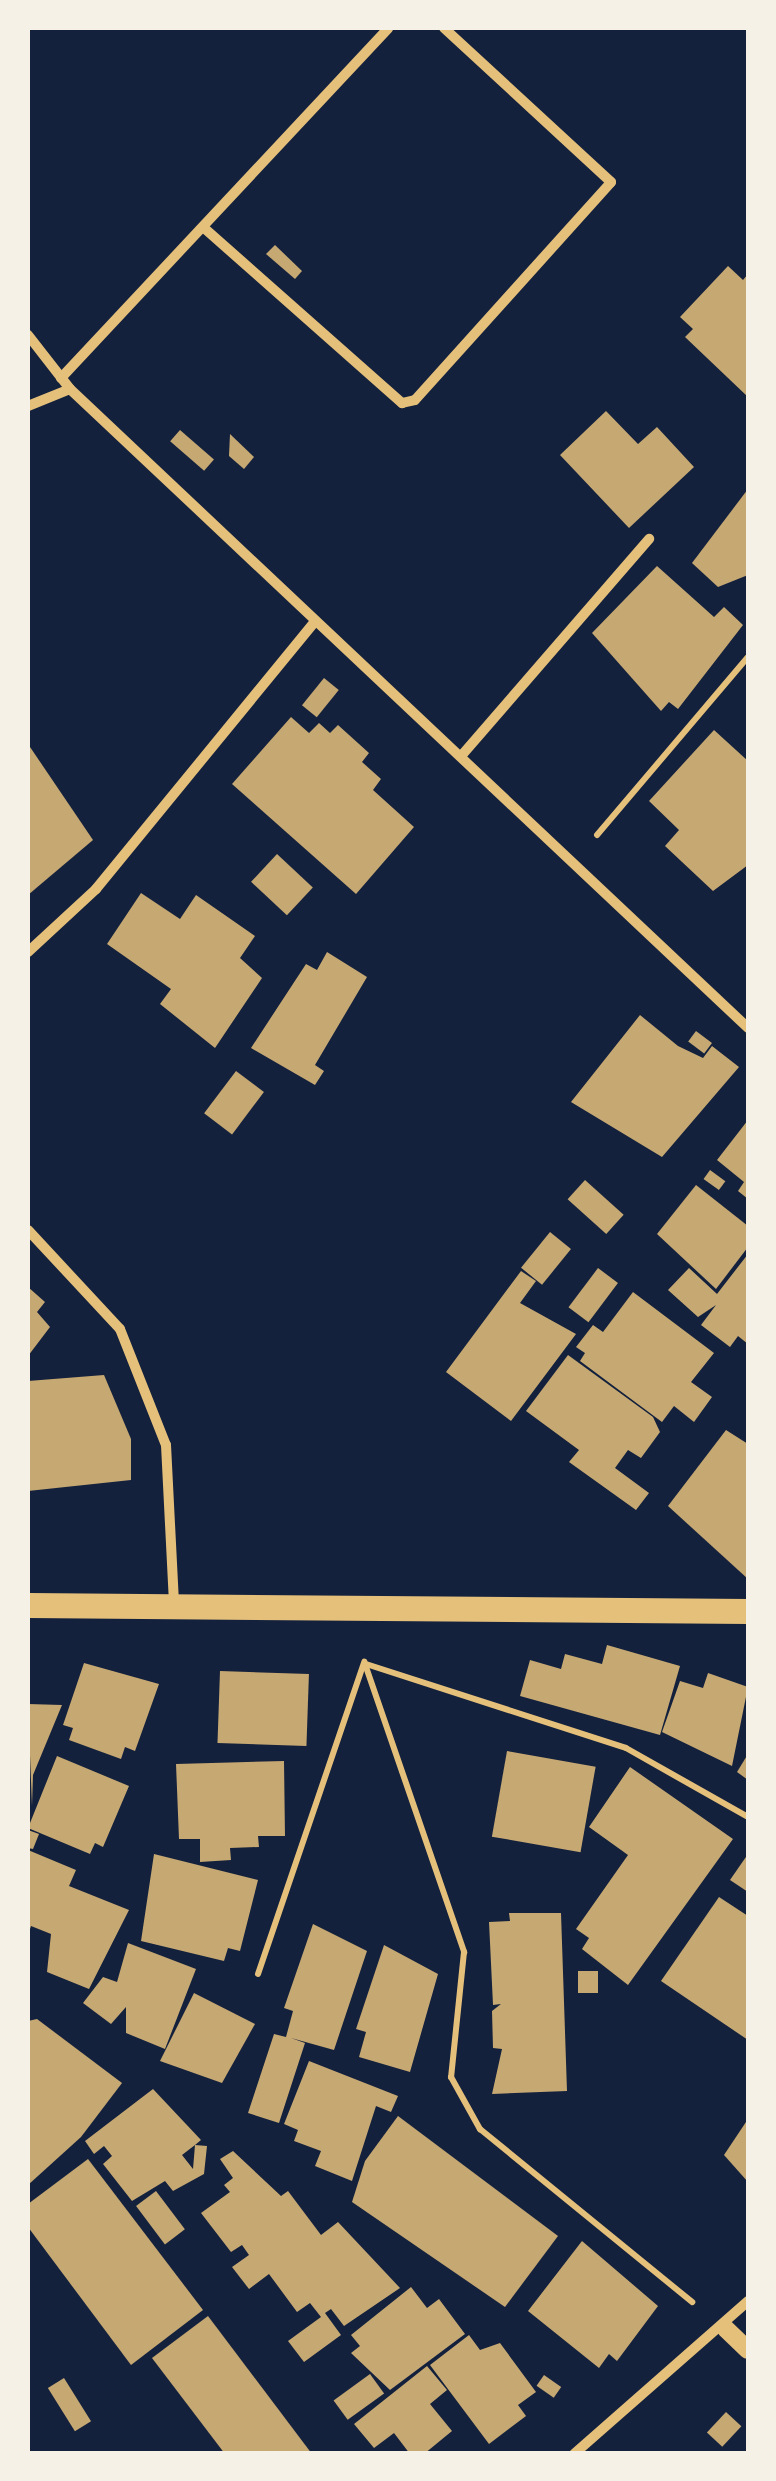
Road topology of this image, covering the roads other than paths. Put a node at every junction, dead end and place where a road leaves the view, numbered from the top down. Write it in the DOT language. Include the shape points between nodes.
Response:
graph roads {
  1 [pos="388,28"];
  2 [pos="444,28"];
  3 [pos="202,228"];
  4 [pos="28,336"];
  5 [pos="62,378"];
  6 [pos="70,390"];
  7 [pos="28,406"];
  8 [pos="648,539"];
  9 [pos="315,621"];
  10 [pos="462,755"];
  11 [pos="28,952"];
  12 [pos="748,1028"];
  13 [pos="28,1230"];
  14 [pos="28,1605"];
  15 [pos="174,1606"];
  16 [pos="748,1611"];
  17 [pos="748,2302"];
  18 [pos="726,2330"];
  19 [pos="748,2350"];
  20 [pos="574,2454"];
  1 -- 3 [label="street"];
  2 -- 3 [label="street" via="611,182 415,400 402,403"];
  3 -- 5 [label="street"];
  4 -- 5 [label="street"];
  5 -- 6 [label="street"];
  6 -- 7 [label="street"];
  6 -- 9 [label="street"];
  8 -- 10 [label="street"];
  9 -- 10 [label="street"];
  9 -- 11 [label="street" via="96,889"];
  10 -- 12 [label="street"];
  13 -- 15 [label="street" via="120,1329 166,1445"];
  14 -- 15 [label="main road"];
  15 -- 16 [label="main road"];
  17 -- 18 [label="street"];
  18 -- 19 [label="street"];
  18 -- 20 [label="street"];
}
